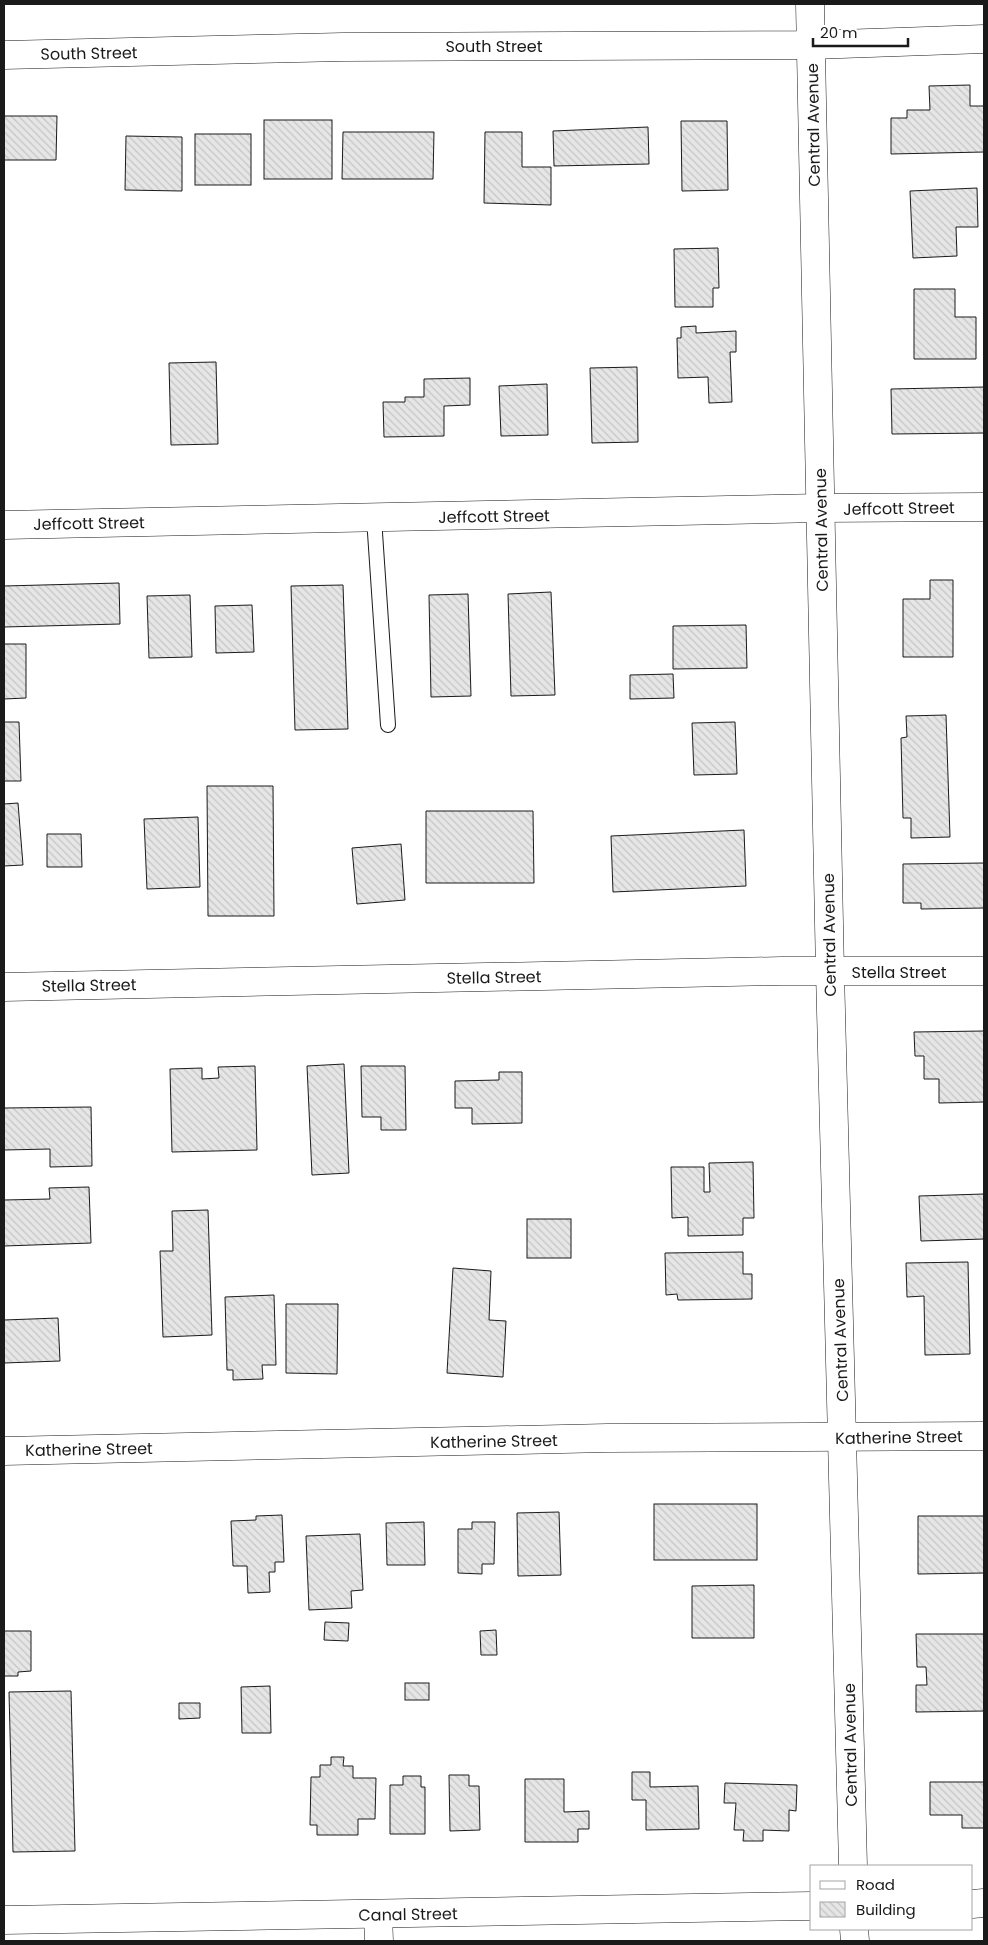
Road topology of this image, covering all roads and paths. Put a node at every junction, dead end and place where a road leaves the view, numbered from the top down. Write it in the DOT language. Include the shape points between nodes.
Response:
graph roads {
  1 [pos="810,4"];
  2 [pos="984,39"];
  3 [pos="812,44"];
  4 [pos="4,56"];
  5 [pos="984,507"];
  6 [pos="820,508"];
  7 [pos="374,518"];
  8 [pos="4,525"];
  9 [pos="388,725"];
  10 [pos="984,971"];
  11 [pos="830,972"];
  12 [pos="4,987"];
  13 [pos="984,1436"];
  14 [pos="843,1437"];
  15 [pos="4,1451"];
  16 [pos="853,1865"];
  17 [pos="810,1906"];
  18 [pos="4,1920"];
  19 [pos="378,1928"];
  1 -- 3 [label="street, Central Avenue"];
  2 -- 3 [label="street, South Street"];
  3 -- 4 [label="street, South Street" via="343,47"];
  3 -- 6 [label="street, Central Avenue"];
  5 -- 6 [label="street, Jeffcott Street"];
  6 -- 7 [label="street, Jeffcott Street"];
  6 -- 11 [label="street, Central Avenue"];
  7 -- 8 [label="street, Jeffcott Street"];
  7 -- 9 [label="lane"];
  10 -- 11 [label="street, Stella Street"];
  11 -- 12 [label="street, Stella Street"];
  11 -- 14 [label="street, Central Avenue"];
  13 -- 14 [label="street, Katherine Street"];
  14 -- 15 [label="street, Katherine Street" via="607,1438"];
  14 -- 16 [label="street, Central Avenue"];
  17 -- 19 [label="street, Canal Street"];
  18 -- 19 [label="street, Canal Street"];
}
